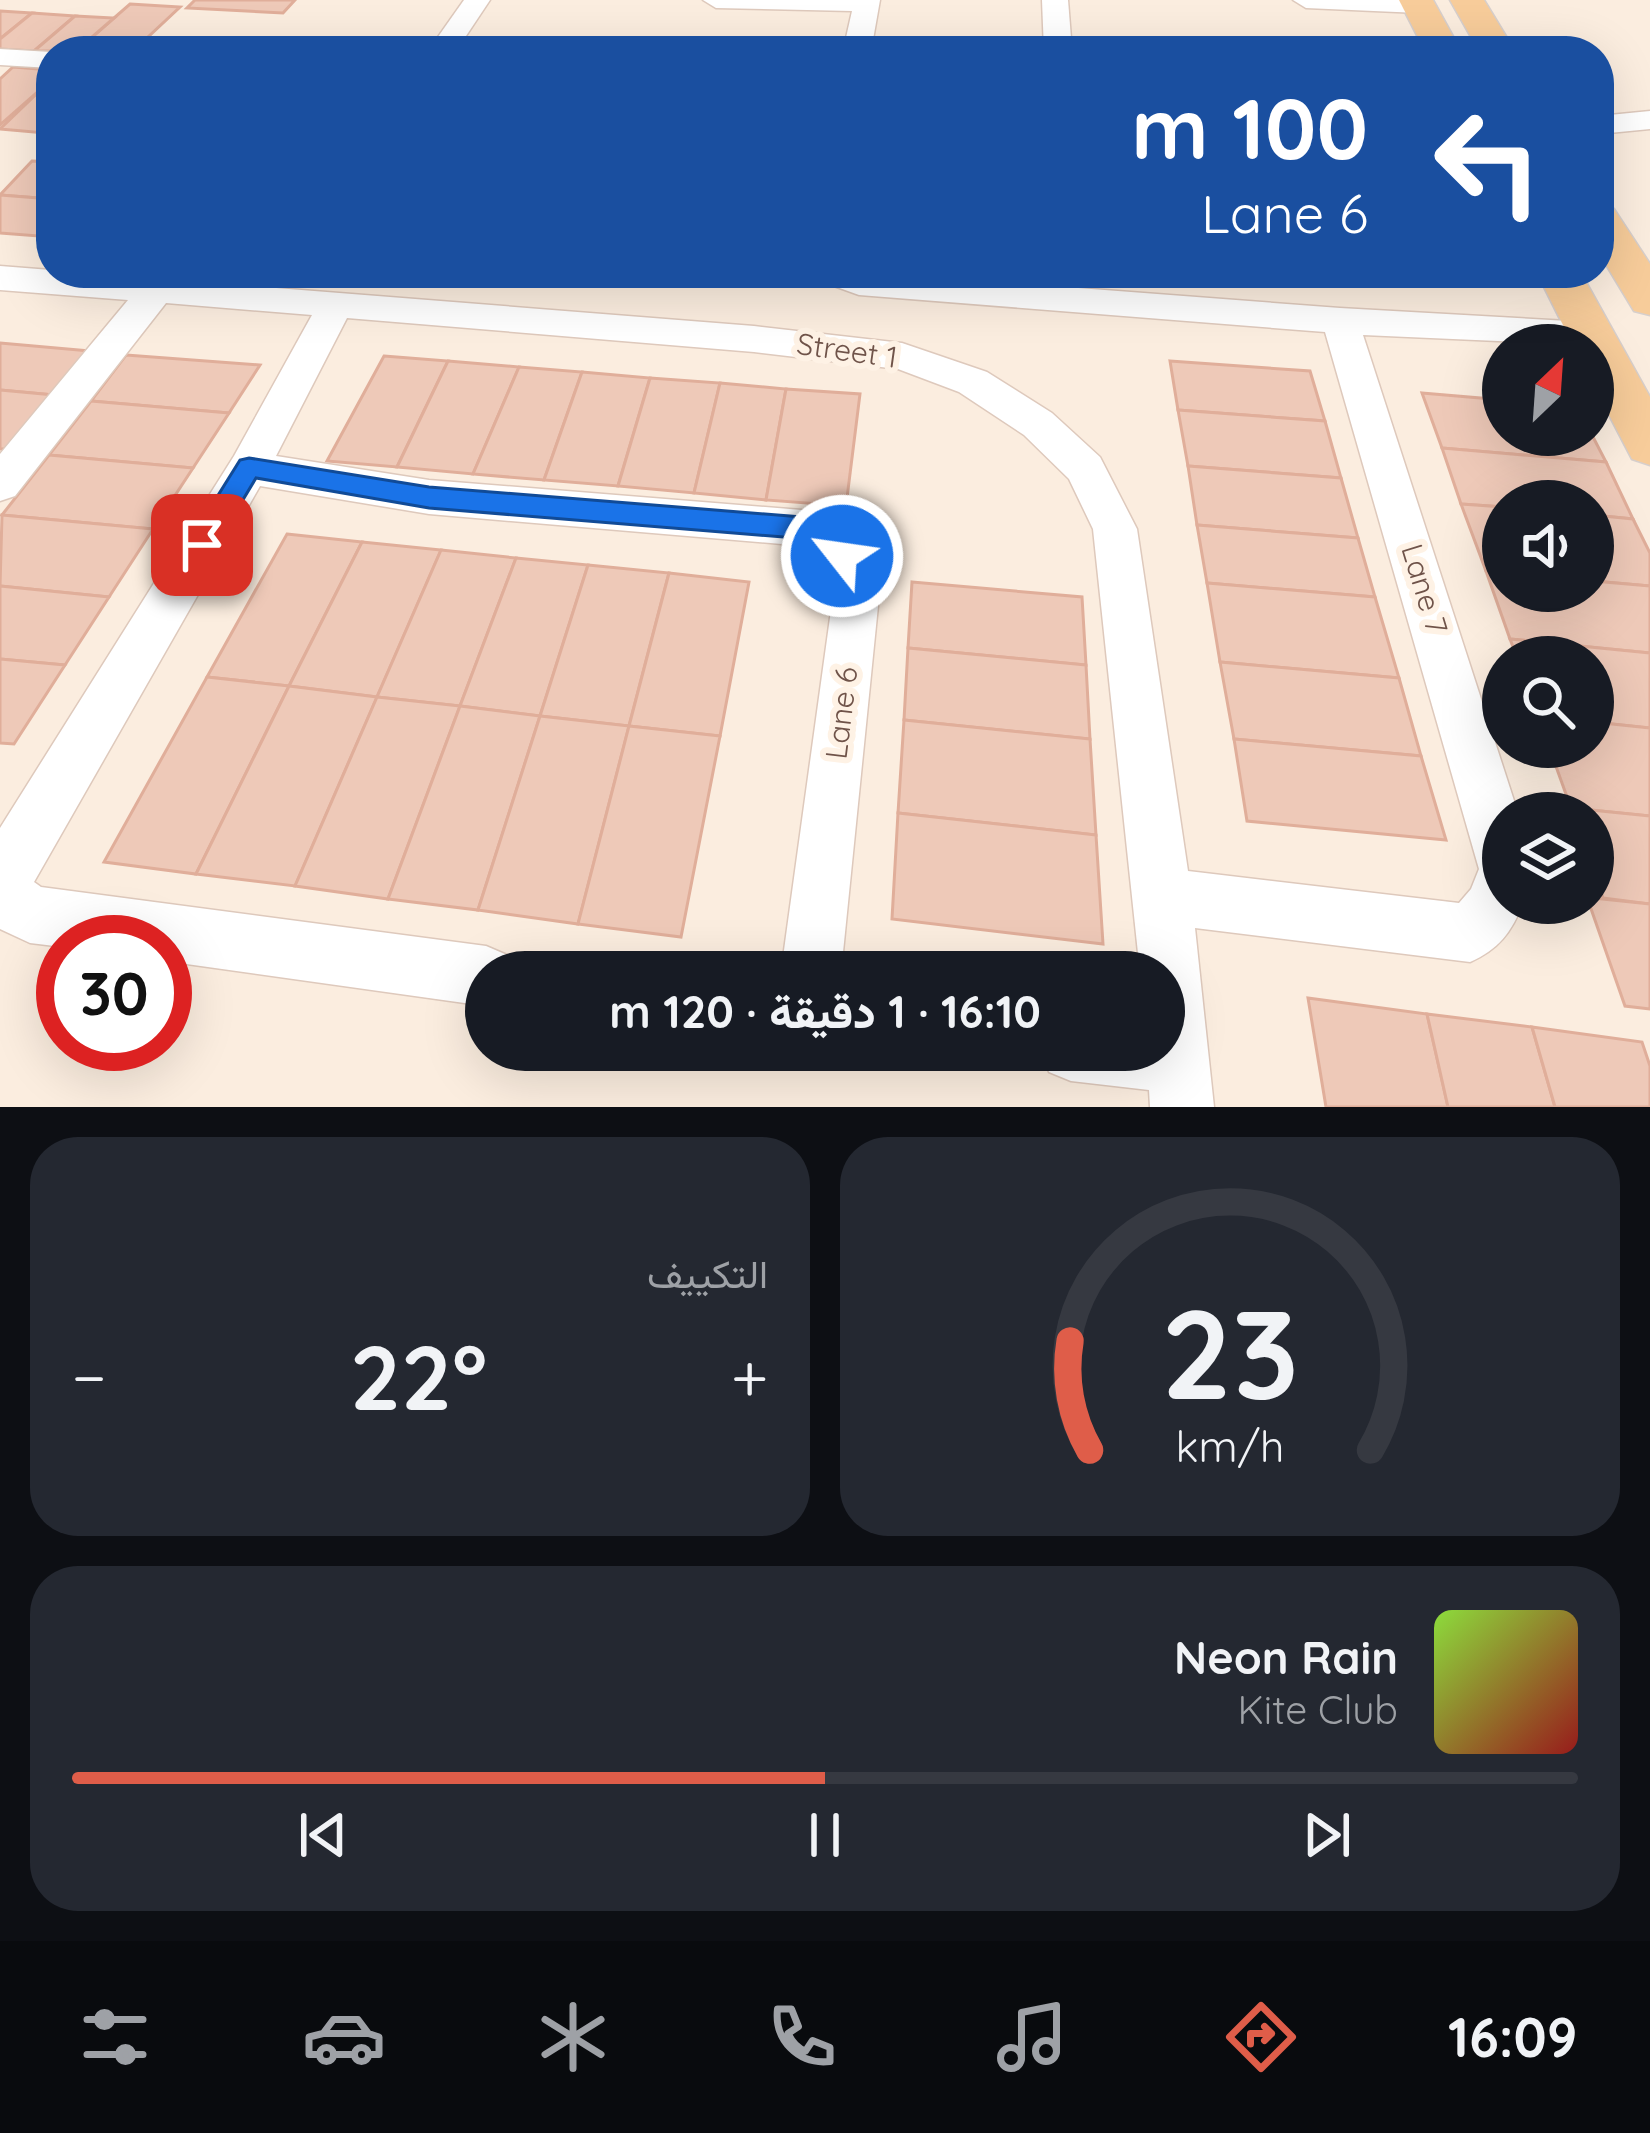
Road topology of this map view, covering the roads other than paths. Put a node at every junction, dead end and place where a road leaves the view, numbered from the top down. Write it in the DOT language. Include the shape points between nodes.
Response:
graph roads {
  1 [pos="477,0"];
  2 [pos="716,0"];
  3 [pos="1055,0"];
  4 [pos="1306,0"];
  5 [pos="1467,0"];
  6 [pos="866,1"];
  7 [pos="1418,2"];
  8 [pos="452,36"];
  9 [pos="860,36"];
  10 [pos="1057,36"];
  11 [pos="1435,36"];
  12 [pos="1488,36"];
  13 [pos="0,57"];
  14 [pos="36,59"];
  15 [pos="1650,120"];
  16 [pos="1614,124"];
  17 [pos="1614,238"];
  18 [pos="0,278"];
  19 [pos="1643,278"];
  20 [pos="36,281"];
  21 [pos="120,288"];
  22 [pos="1088,288"];
  23 [pos="1566,288"];
  24 [pos="156,291"];
  25 [pos="311,293"];
  26 [pos="1340,321"];
  27 [pos="1585,324"];
  28 [pos="1482,327"];
  29 [pos="1614,378"];
  30 [pos="1650,445"];
  31 [pos="249,467"];
  32 [pos="0,484"];
  33 [pos="1485,792"];
  34 [pos="1163,896"];
  35 [pos="2,897"];
  36 [pos="1482,920"];
  37 [pos="814,951"];
  38 [pos="465,973"];
  39 [pos="1136,1071"];
  40 [pos="1180,1085"];
  1 -- 8 [label="street"];
  2 -- 6 [label="street"];
  3 -- 10 [label="street"];
  4 -- 7 [label="street"];
  5 -- 12 [label="main road"];
  6 -- 9 [label="street"];
  7 -- 11 [label="main road"];
  13 -- 14 [label="street"];
  15 -- 16 [label="street"];
  17 -- 19 [label="main road"];
  18 -- 20 [label="street, Street 1"];
  21 -- 24 [label="street, Street 1"];
  22 -- 26 [label="street"];
  23 -- 27 [label="main road"];
  24 -- 25 [label="street, Street 1"];
  24 -- 32 [label="street"];
  25 -- 31 [label="street"];
  25 -- 34 [label="street, Street 1" via="902,356 973,382 1038,424 1085,469 1115,529"];
  26 -- 28 [label="street"];
  26 -- 33 [label="street, Lane 7"];
  29 -- 30 [label="main road"];
  31 -- 35 [label="street" via="14,856"];
  31 -- 37 [label="street, Lane 6" via="429,497 802,528 842,556 856,596"];
  34 -- 36 [label="street" via="1470,933"];
  34 -- 40 [label="street, Street 1"];
  35 -- 38 [label="street" via="30,914"];
  39 -- 40 [label="street"];
}
